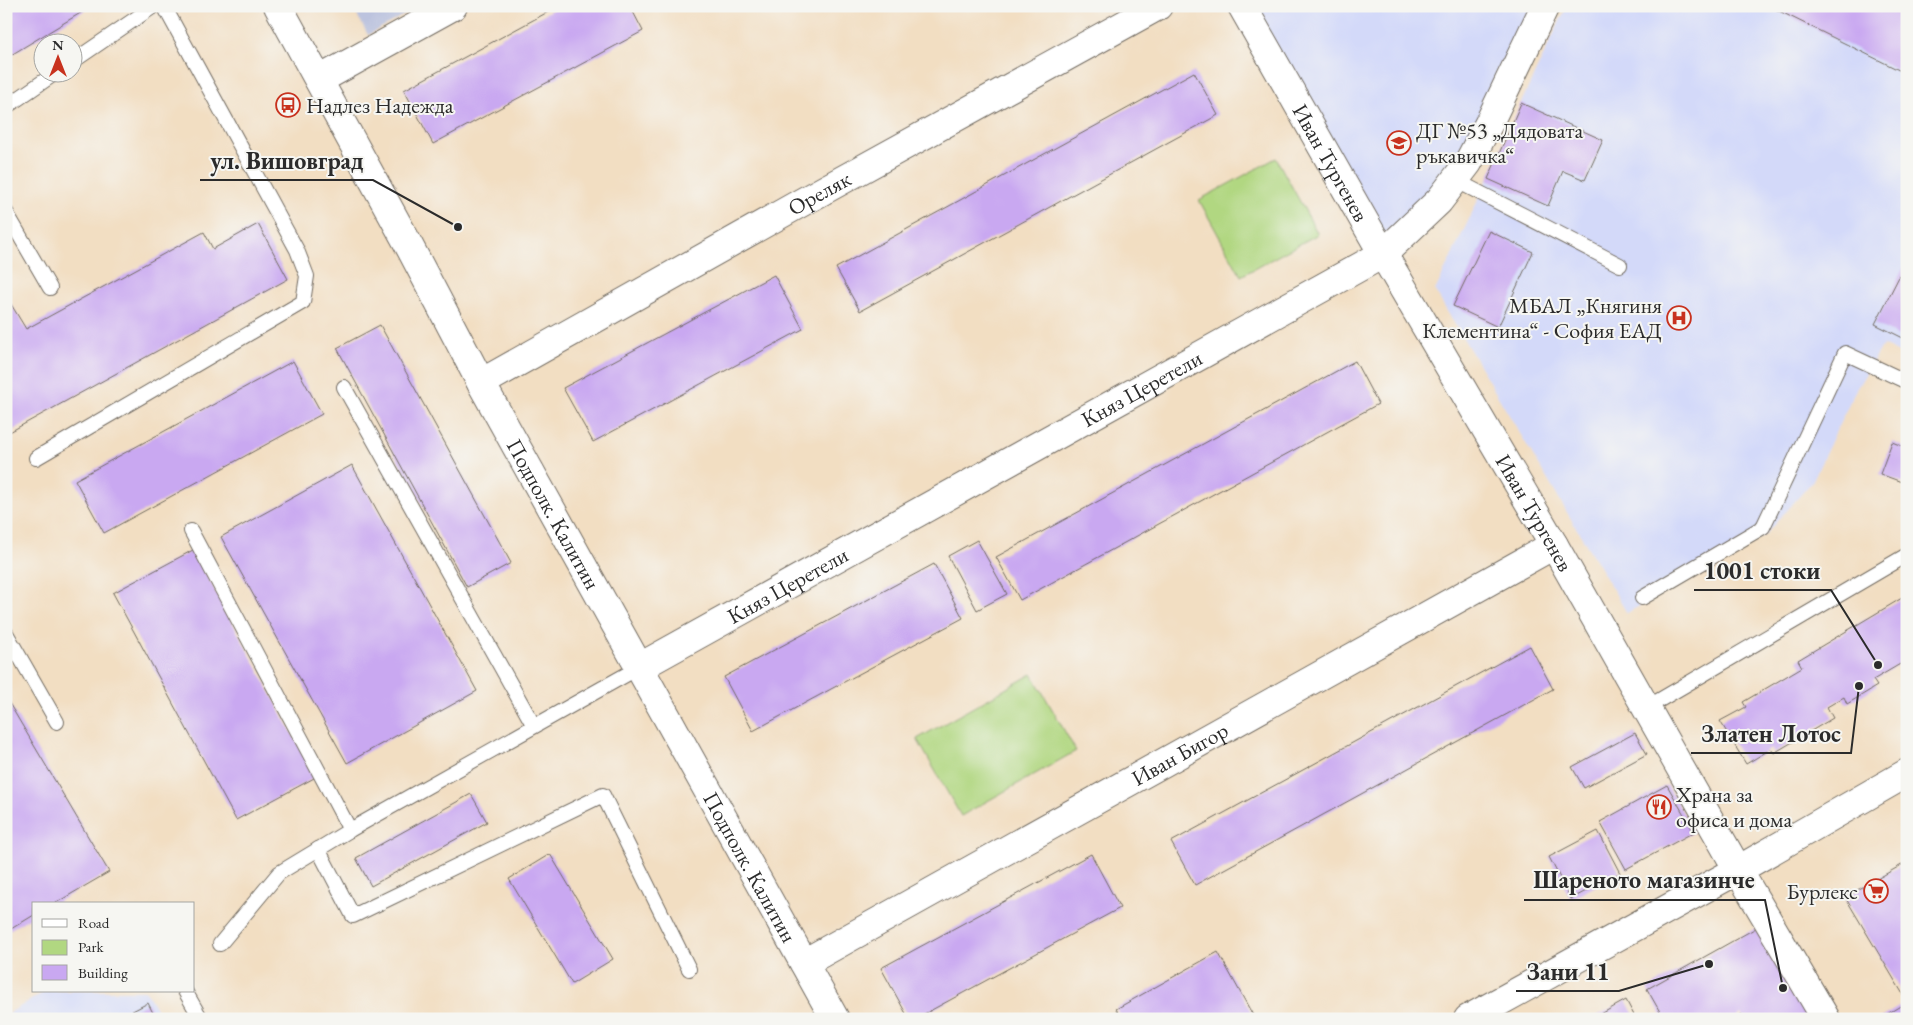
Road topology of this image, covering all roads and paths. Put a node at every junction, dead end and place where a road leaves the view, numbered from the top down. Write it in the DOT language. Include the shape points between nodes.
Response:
graph roads {
  1 [pos="154,6"];
  2 [pos="164,6"];
  3 [pos="278,6"];
  4 [pos="453,6"];
  5 [pos="1158,6"];
  6 [pos="1242,6"];
  7 [pos="1545,6"];
  8 [pos="82,55"];
  9 [pos="319,80"];
  10 [pos="42,82"];
  11 [pos="6,107"];
  12 [pos="1455,180"];
  13 [pos="6,212"];
  14 [pos="1383,254"];
  15 [pos="1620,265"];
  16 [pos="50,288"];
  17 [pos="1907,382"];
  18 [pos="481,383"];
  19 [pos="344,387"];
  20 [pos="36,458"];
  21 [pos="191,531"];
  22 [pos="1554,545"];
  23 [pos="1907,555"];
  24 [pos="1642,598"];
  25 [pos="6,633"];
  26 [pos="638,668"];
  27 [pos="1646,708"];
  28 [pos="58,722"];
  29 [pos="534,726"];
  30 [pos="1907,772"];
  31 [pos="350,830"];
  32 [pos="318,849"];
  33 [pos="1738,870"];
  34 [pos="220,944"];
  35 [pos="804,963"];
  36 [pos="689,969"];
  37 [pos="186,992"];
  38 [pos="201,1019"];
  39 [pos="835,1019"];
  40 [pos="1468,1019"];
  41 [pos="1826,1019"];
  1 -- 8 [label="lane"];
  2 -- 20 [label="lane" via="297,250 306,276 303,302"];
  3 -- 9 [label="street, Подполк. Калитин"];
  4 -- 9 [label="street"];
  5 -- 18 [label="street, Ореляк" via="797,204"];
  6 -- 14 [label="street, Иван Тургенев"];
  7 -- 12 [label="street, Княз Церетели" via="1489,123"];
  9 -- 18 [label="street, Подполк. Калитин"];
  10 -- 11 [label="lane"];
  12 -- 14 [label="street, Княз Церетели" via="1439,201"];
  12 -- 15 [label="lane"];
  13 -- 16 [label="lane"];
  14 -- 22 [label="street, Иван Тургенев"];
  14 -- 26 [label="street, Княз Церетели"];
  17 -- 24 [label="lane" via="1846,353 1763,527"];
  18 -- 26 [label="street, Подполк. Калитин"];
  19 -- 29 [label="lane"];
  21 -- 31 [label="lane"];
  22 -- 27 [label="street, Иван Тургенев"];
  22 -- 35 [label="street, Иван Бигор"];
  23 -- 27 [label="lane"];
  25 -- 28 [label="lane"];
  26 -- 29 [label="lane"];
  26 -- 35 [label="street, Подполк. Калитин"];
  27 -- 33 [label="street, Иван Тургенев"];
  29 -- 31 [label="lane"];
  30 -- 33 [label="street"];
  31 -- 32 [label="lane"];
  32 -- 34 [label="lane" via="279,873"];
  32 -- 36 [label="lane" via="353,916 603,795"];
  33 -- 40 [label="street"];
  33 -- 41 [label="street, Иван Тургенев"];
  35 -- 39 [label="street, Подполк. Калитин"];
  37 -- 38 [label="lane"];
}
